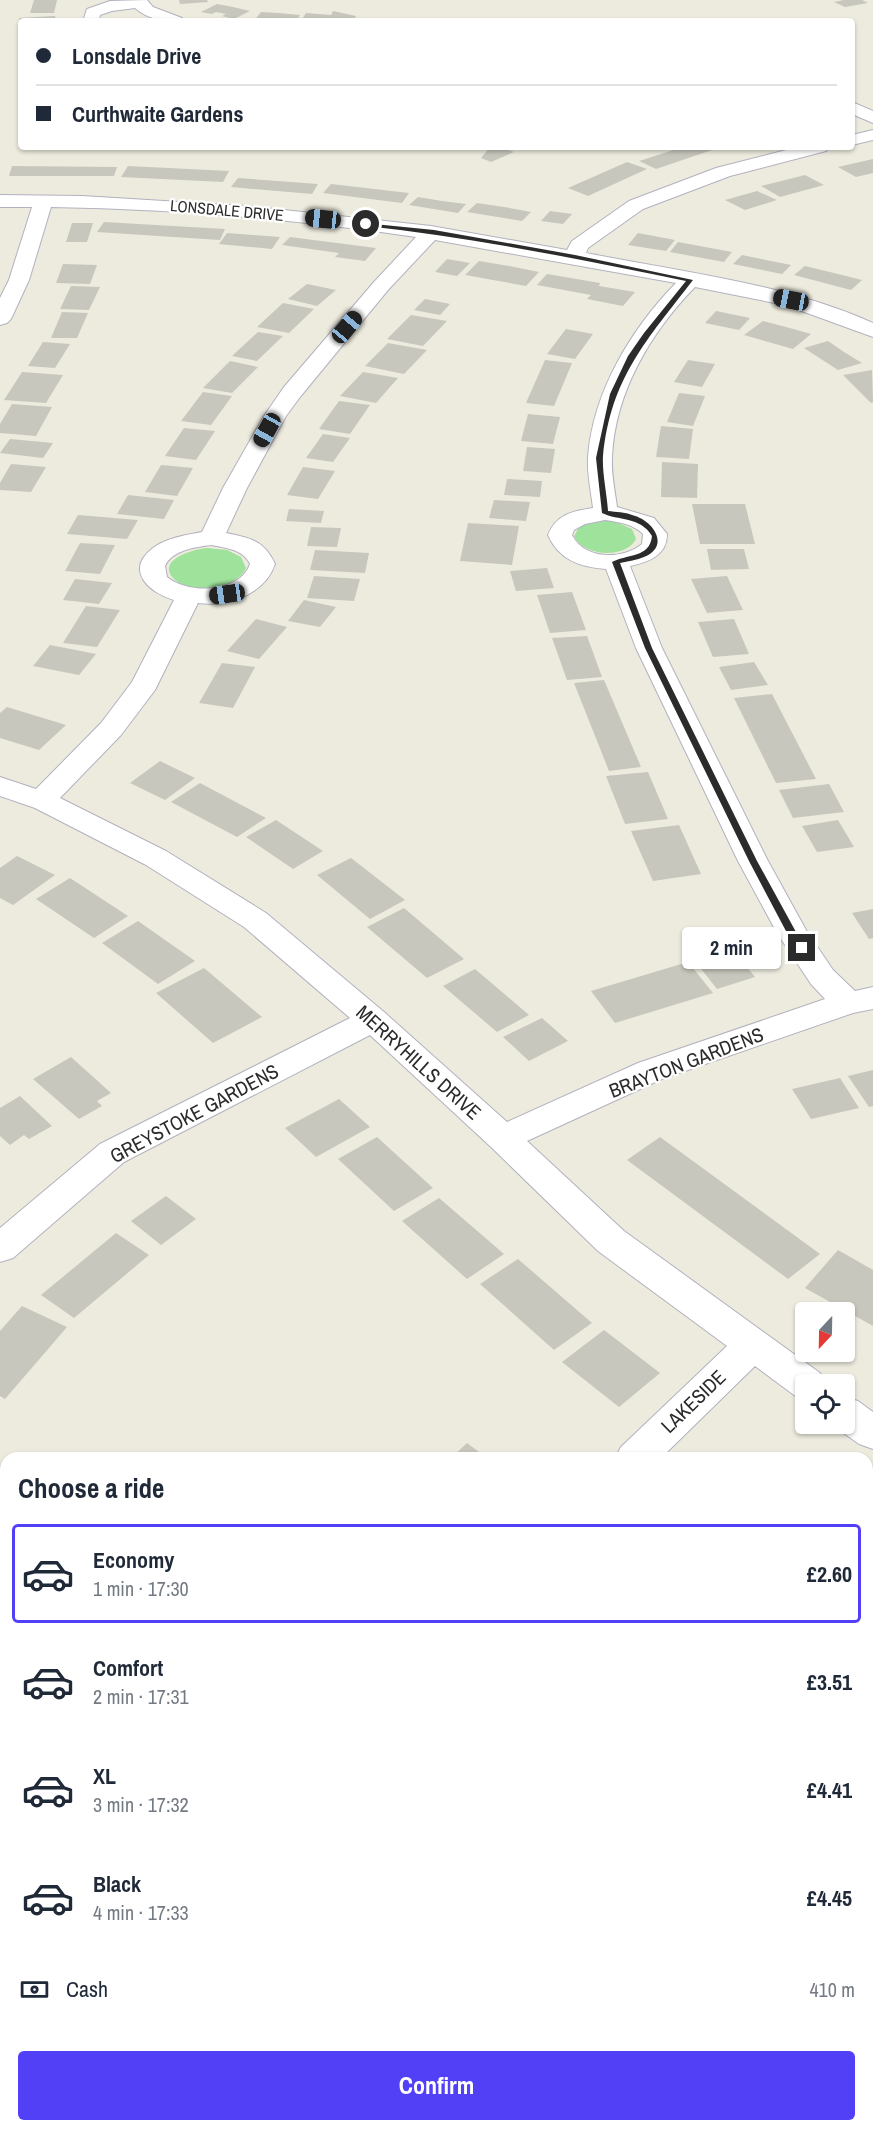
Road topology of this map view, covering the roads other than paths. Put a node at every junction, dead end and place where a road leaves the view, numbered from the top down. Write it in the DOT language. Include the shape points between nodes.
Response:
graph roads {
  1 [pos="139,1"];
  2 [pos="90,18"];
  3 [pos="168,18"];
  4 [pos="855,109"];
  5 [pos="873,118"];
  6 [pos="873,126"];
  7 [pos="873,133"];
  8 [pos="855,139"];
  9 [pos="808,150"];
  10 [pos="0,201"];
  11 [pos="43,201"];
  12 [pos="431,232"];
  13 [pos="575,256"];
  14 [pos="690,280"];
  15 [pos="0,319"];
  16 [pos="873,331"];
  17 [pos="605,513"];
  18 [pos="211,538"];
  19 [pos="616,562"];
  20 [pos="189,596"];
  21 [pos="0,786"];
  22 [pos="41,801"];
  23 [pos="861,1000"];
  24 [pos="373,1020"];
  25 [pos="503,1138"];
  26 [pos="0,1248"];
  27 [pos="752,1344"];
  28 [pos="795,1375"];
  29 [pos="855,1420"];
  30 [pos="873,1433"];
  31 [pos="641,1452"];
  1 -- 2 [label="street" via="99,8"];
  1 -- 3 [label="street" via="147,10"];
  4 -- 5 [label="street"];
  6 -- 7 [label="street"];
  7 -- 8 [label="street"];
  9 -- 13 [label="street" via="723,172 636,205 579,245"];
  10 -- 11 [label="street, LONSDALE DRIVE"];
  11 -- 12 [label="street, LONSDALE DRIVE" via="259,212"];
  11 -- 15 [label="street" via="19,280"];
  12 -- 13 [label="street, LONSDALE DRIVE"];
  12 -- 18 [label="street" via="381,286 275,416"];
  13 -- 14 [label="street, LONSDALE DRIVE"];
  14 -- 16 [label="street, LONSDALE DRIVE" via="791,300"];
  14 -- 17 [label="street" via="647,333 613,394 600,458"];
  17 -- 19 [label="street" via="632,517 651,528 655,536 655,543 642,556"];
  17 -- 19 [label="street" via="568,521 562,527 560,542 587,559"];
  18 -- 20 [label="street" via="165,551 152,568 162,586"];
  18 -- 20 [label="street" via="229,540 257,552 263,561 263,571 244,589 208,597"];
  19 -- 23 [label="street" via="649,648 792,933 822,977"];
  20 -- 22 [label="street" via="145,684 111,729"];
  21 -- 22 [label="street, MERRYHILLS DRIVE"];
  22 -- 24 [label="street, MERRYHILLS DRIVE" via="156,858 255,920"];
  23 -- 25 [label="street, BRAYTON GARDENS" via="650,1071"];
  24 -- 25 [label="street, MERRYHILLS DRIVE"];
  24 -- 26 [label="street, GREYSTOKE GARDENS" via="112,1153"];
  25 -- 27 [label="street, MERRYHILLS DRIVE" via="611,1241"];
  27 -- 28 [label="street, MERRYHILLS DRIVE"];
  27 -- 31 [label="street, LAKESIDE"];
  29 -- 30 [label="street"];
}
